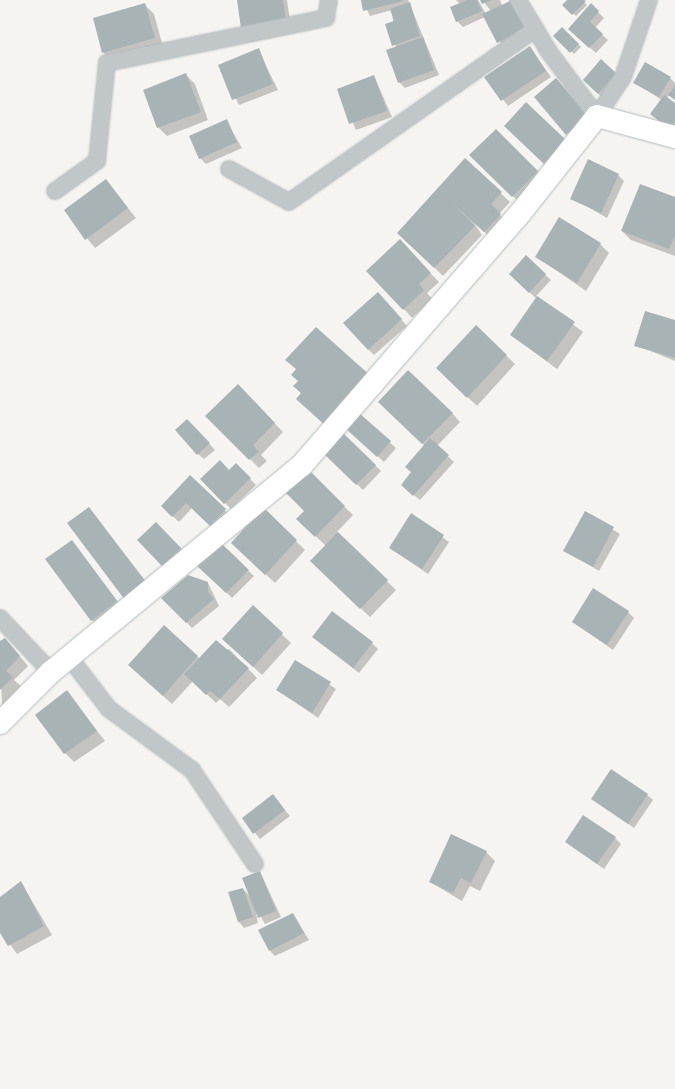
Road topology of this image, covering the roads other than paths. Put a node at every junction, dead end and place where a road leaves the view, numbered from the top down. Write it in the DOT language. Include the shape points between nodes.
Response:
graph roads {
  1 [pos="329,0"];
  2 [pos="518,0"];
  3 [pos="649,0"];
  4 [pos="535,29"];
  5 [pos="597,116"];
  6 [pos="675,137"];
  7 [pos="228,168"];
  8 [pos="55,191"];
  9 [pos="0,618"];
  10 [pos="69,657"];
  11 [pos="51,672"];
  12 [pos="0,723"];
  13 [pos="255,864"];
  1 -- 8 [label="street" via="326,18 107,63 97,161"];
  2 -- 4 [label="street"];
  3 -- 5 [label="street" via="623,77"];
  4 -- 5 [label="street"];
  4 -- 7 [label="street" via="289,202"];
  5 -- 6 [label="street"];
  5 -- 10 [label="street" via="518,216 302,465"];
  9 -- 11 [label="street"];
  10 -- 11 [label="street"];
  10 -- 13 [label="street" via="109,709 192,770"];
  11 -- 12 [label="street"];
}
